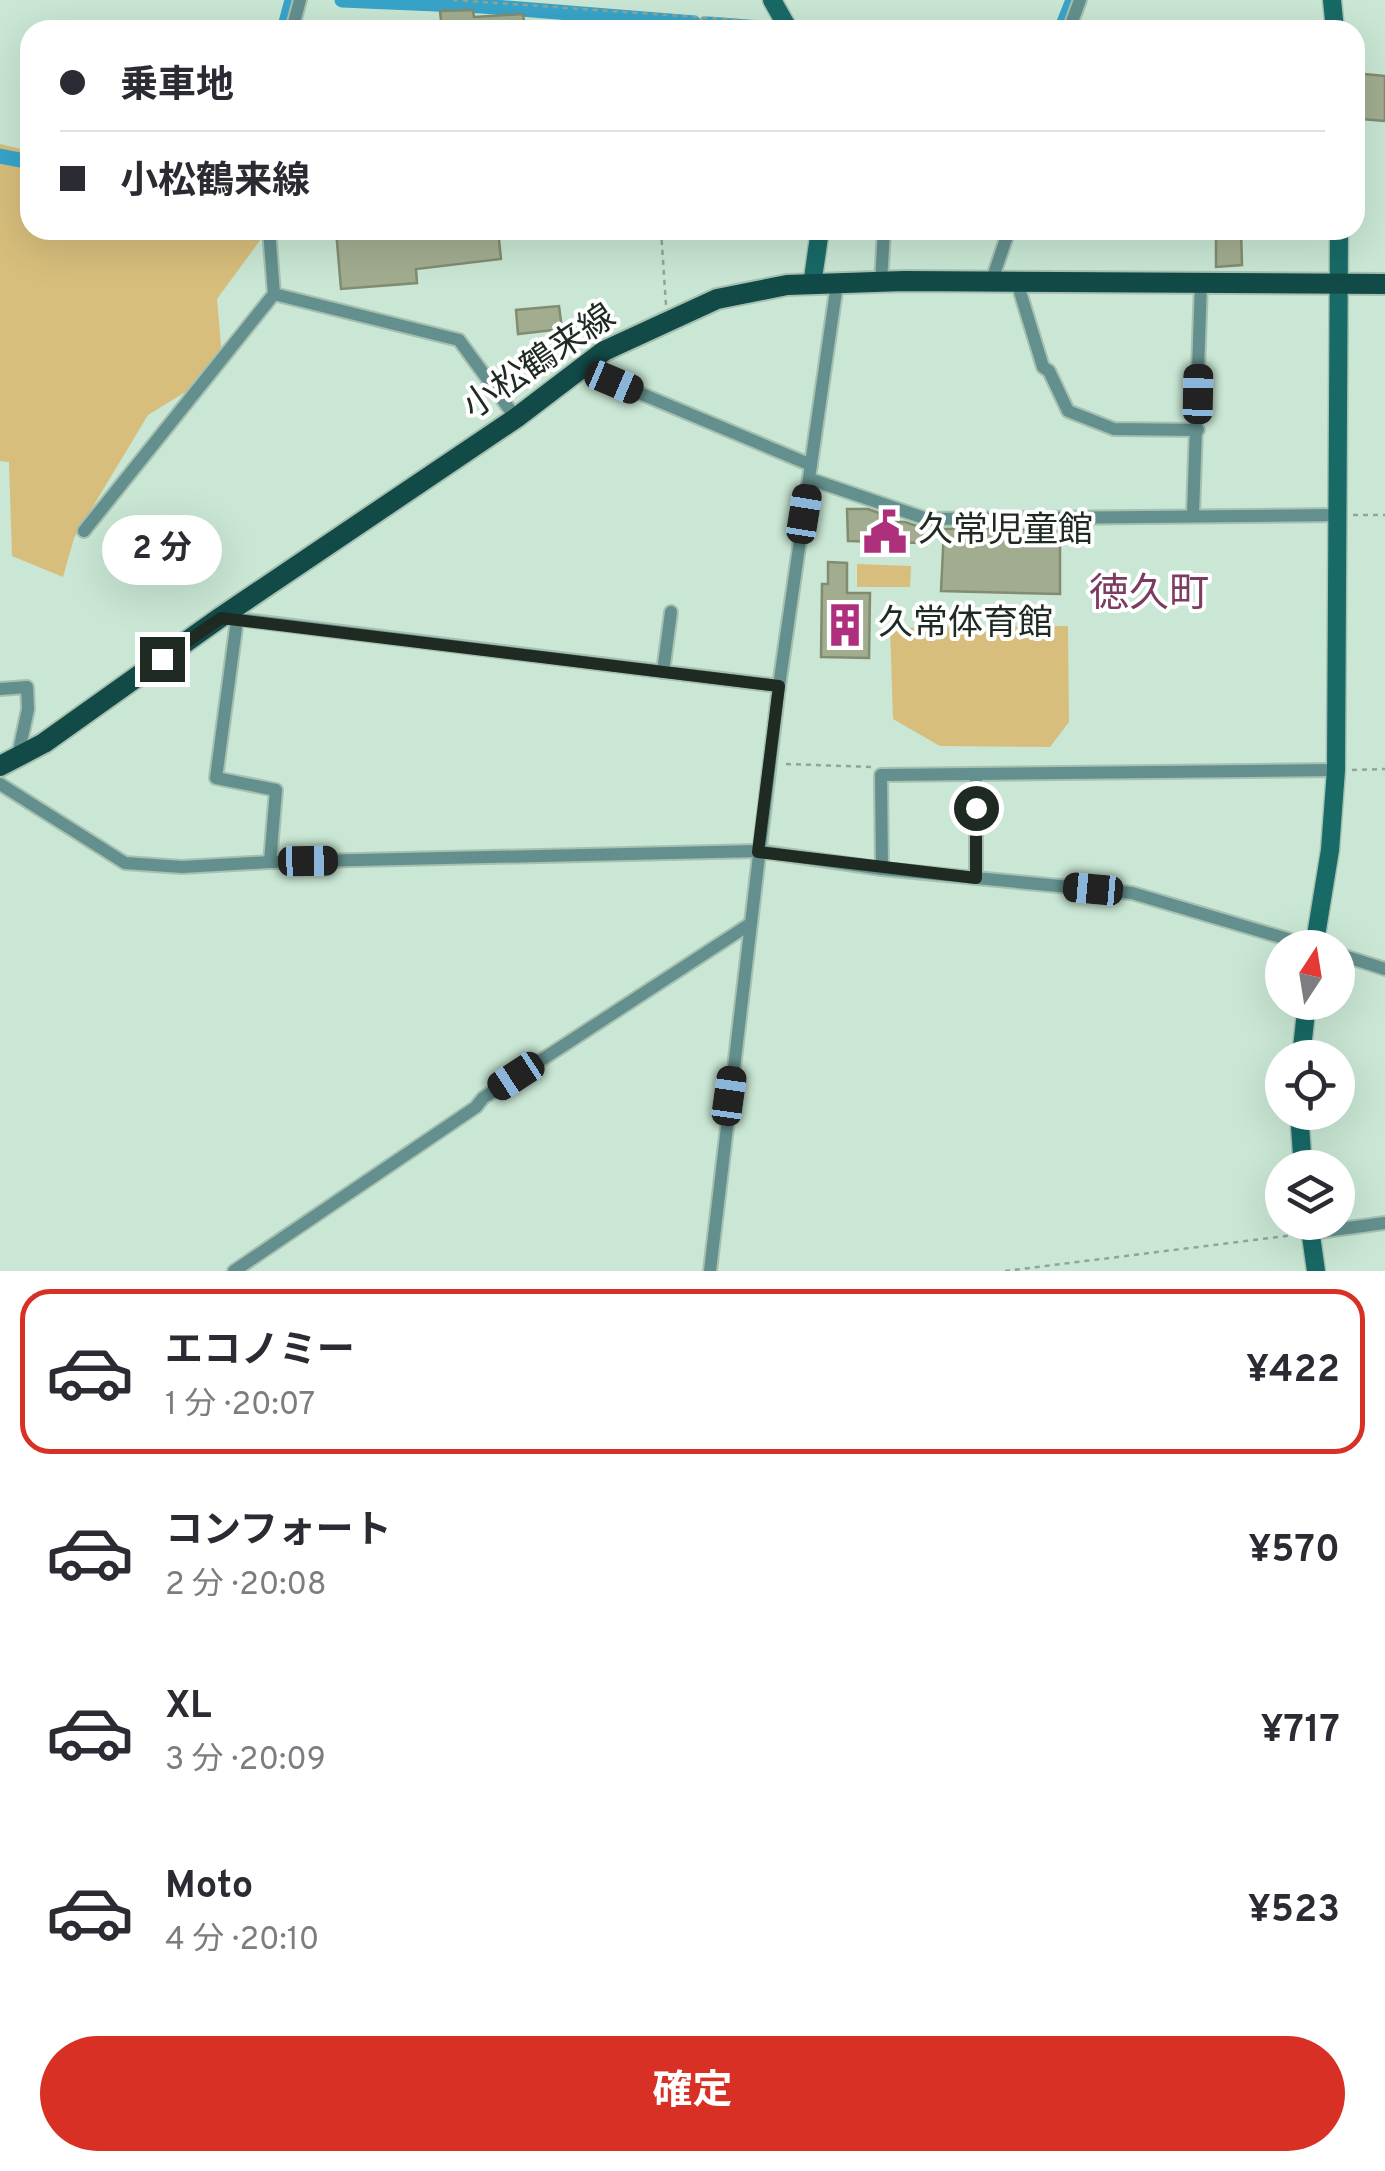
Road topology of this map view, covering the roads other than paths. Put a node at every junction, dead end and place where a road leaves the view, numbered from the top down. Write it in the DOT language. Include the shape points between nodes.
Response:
graph roads {
  1 [pos="270,240"];
  2 [pos="819,240"];
  3 [pos="883,240"];
  4 [pos="1006,240"];
  5 [pos="1338,240"];
  6 [pos="881,282"];
  7 [pos="991,282"];
  8 [pos="1017,282"];
  9 [pos="1201,283"];
  10 [pos="1339,283"];
  11 [pos="812,284"];
  12 [pos="838,284"];
  13 [pos="1385,284"];
  14 [pos="274,294"];
  15 [pos="582,369"];
  16 [pos="516,418"];
  17 [pos="1198,430"];
  18 [pos="810,472"];
  19 [pos="1194,514"];
  20 [pos="1336,514"];
  21 [pos="84,531"];
  22 [pos="671,612"];
  23 [pos="229,618"];
  24 [pos="663,672"];
  25 [pos="779,686"];
  26 [pos="0,689"];
  27 [pos="8,763"];
  28 [pos="1336,770"];
  29 [pos="976,774"];
  30 [pos="0,784"];
  31 [pos="758,852"];
  32 [pos="270,862"];
  33 [pos="882,868"];
  34 [pos="976,878"];
  35 [pos="750,924"];
  36 [pos="1318,930"];
  37 [pos="1265,932"];
  38 [pos="1355,960"];
  39 [pos="1385,970"];
  40 [pos="1385,1222"];
  41 [pos="1355,1224"];
  42 [pos="1312,1240"];
  43 [pos="234,1271"];
  44 [pos="710,1271"];
  45 [pos="1316,1271"];
  1 -- 14 [label="street"];
  2 -- 11 [label="street"];
  3 -- 6 [label="street"];
  4 -- 7 [label="street"];
  5 -- 10 [label="street"];
  6 -- 7 [label="main road, 小松鶴来線"];
  6 -- 12 [label="main road, 小松鶴来線"];
  7 -- 8 [label="main road, 小松鶴来線"];
  8 -- 9 [label="main road, 小松鶴来線"];
  8 -- 17 [label="street" via="1042,367 1068,411 1114,430"];
  9 -- 10 [label="main road, 小松鶴来線"];
  9 -- 17 [label="street"];
  10 -- 13 [label="main road, 小松鶴来線"];
  10 -- 20 [label="street"];
  11 -- 12 [label="main road, 小松鶴来線"];
  11 -- 15 [label="main road, 小松鶴来線" via="717,299 604,351"];
  12 -- 18 [label="street"];
  14 -- 16 [label="street" via="458,340"];
  14 -- 21 [label="street"];
  15 -- 16 [label="main road, 小松鶴来線"];
  15 -- 18 [label="street"];
  16 -- 23 [label="main road, 小松鶴来線"];
  17 -- 19 [label="street"];
  18 -- 19 [label="street" via="927,519"];
  18 -- 25 [label="street"];
  19 -- 20 [label="street"];
  20 -- 28 [label="street"];
  22 -- 24 [label="street"];
  23 -- 24 [label="street"];
  23 -- 27 [label="main road, 小松鶴来線"];
  23 -- 32 [label="street" via="216,778 276,790"];
  24 -- 25 [label="street"];
  25 -- 31 [label="street"];
  26 -- 27 [label="street" via="28,688 28,708"];
  28 -- 29 [label="street"];
  28 -- 36 [label="street"];
  29 -- 33 [label="street" via="880,775"];
  29 -- 34 [label="street"];
  30 -- 32 [label="street" via="125,863"];
  31 -- 32 [label="street"];
  31 -- 33 [label="street"];
  31 -- 35 [label="street"];
  33 -- 34 [label="street"];
  34 -- 37 [label="street" via="1132,893"];
  35 -- 43 [label="street"];
  35 -- 44 [label="street"];
  38 -- 39 [label="street"];
  40 -- 41 [label="street"];
  42 -- 45 [label="street"];
}
